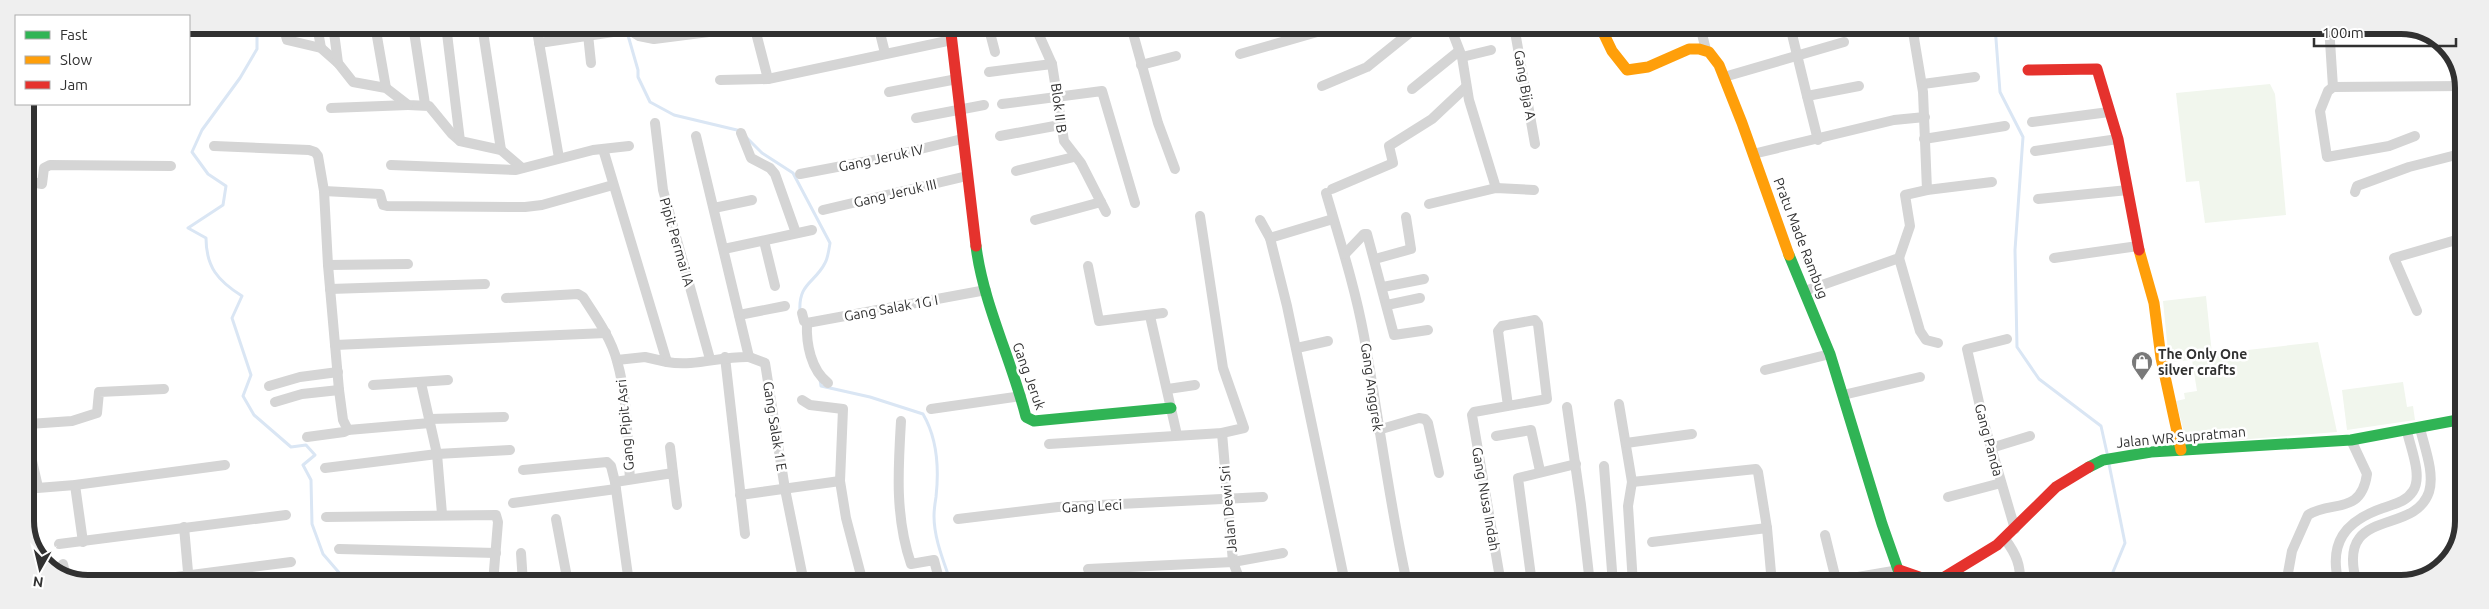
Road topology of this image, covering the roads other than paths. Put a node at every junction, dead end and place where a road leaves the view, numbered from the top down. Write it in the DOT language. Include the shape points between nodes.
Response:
graph roads {
  1 [pos="285,34"];
  2 [pos="319,34"];
  3 [pos="334,34"];
  4 [pos="377,34"];
  5 [pos="414,34"];
  6 [pos="447,34"];
  7 [pos="483,34"];
  8 [pos="538,34"];
  9 [pos="573,34"];
  10 [pos="588,34"];
  11 [pos="640,34"];
  12 [pos="694,34"];
  13 [pos="760,34"];
  14 [pos="880,34"];
  15 [pos="941,34"];
  16 [pos="953,34"];
  17 [pos="990,34"];
  18 [pos="1039,34"];
  19 [pos="1133,34"];
  20 [pos="1310,34"];
  21 [pos="1408,34"];
  22 [pos="1453,34"];
  23 [pos="1515,34"];
  24 [pos="1604,34"];
  25 [pos="1702,34"];
  26 [pos="1792,34"];
  27 [pos="1914,34"];
  28 [pos="2330,34"];
  29 [pos="1844,42"];
  30 [pos="539,43"];
  31 [pos="321,48"];
  32 [pos="1491,50"];
  33 [pos="1706,50"];
  34 [pos="995,52"];
  35 [pos="885,53"];
  36 [pos="1240,54"];
  37 [pos="1461,54"];
  38 [pos="1176,56"];
  39 [pos="1798,56"];
  40 [pos="338,63"];
  41 [pos="591,63"];
  42 [pos="1052,64"];
  43 [pos="1141,65"];
  44 [pos="2028,70"];
  45 [pos="989,72"];
  46 [pos="1724,77"];
  47 [pos="1975,77"];
  48 [pos="768,79"];
  49 [pos="957,79"];
  50 [pos="720,80"];
  51 [pos="1923,84"];
  52 [pos="1322,86"];
  53 [pos="1859,86"];
  54 [pos="2333,86"];
  55 [pos="2455,86"];
  56 [pos="1466,87"];
  57 [pos="386,88"];
  58 [pos="1412,89"];
  59 [pos="889,92"];
  60 [pos="1057,95"];
  61 [pos="1807,96"];
  62 [pos="425,104"];
  63 [pos="1002,104"];
  64 [pos="408,105"];
  65 [pos="984,106"];
  66 [pos="331,108"];
  67 [pos="960,110"];
  68 [pos="2110,112"];
  69 [pos="1925,117"];
  70 [pos="916,118"];
  71 [pos="2032,122"];
  72 [pos="655,123"];
  73 [pos="1060,125"];
  74 [pos="2005,126"];
  75 [pos="741,133"];
  76 [pos="696,136"];
  77 [pos="1000,136"];
  78 [pos="2415,136"];
  79 [pos="1924,139"];
  80 [pos="2118,139"];
  81 [pos="460,140"];
  82 [pos="962,140"];
  83 [pos="1818,140"];
  84 [pos="1535,144"];
  85 [pos="214,146"];
  86 [pos="629,146"];
  87 [pos="603,149"];
  88 [pos="500,150"];
  89 [pos="2035,151"];
  90 [pos="1753,154"];
  91 [pos="2455,155"];
  92 [pos="1074,157"];
  93 [pos="559,158"];
  94 [pos="391,165"];
  95 [pos="171,166"];
  96 [pos="522,168"];
  97 [pos="1175,169"];
  98 [pos="1016,171"];
  99 [pos="800,174"];
  100 [pos="967,176"];
  101 [pos="1992,182"];
  102 [pos="34,183"];
  103 [pos="613,185"];
  104 [pos="1496,188"];
  105 [pos="1534,190"];
  106 [pos="1926,190"];
  107 [pos="2128,190"];
  108 [pos="324,191"];
  109 [pos="2355,192"];
  110 [pos="2038,199"];
  111 [pos="752,200"];
  112 [pos="1101,202"];
  113 [pos="1135,202"];
  114 [pos="1429,204"];
  115 [pos="714,208"];
  116 [pos="823,210"];
  117 [pos="1106,212"];
  118 [pos="1200,216"];
  119 [pos="1406,217"];
  120 [pos="1333,219"];
  121 [pos="1036,220"];
  122 [pos="1260,220"];
  123 [pos="812,230"];
  124 [pos="796,233"];
  125 [pos="1270,238"];
  126 [pos="764,241"];
  127 [pos="2455,241"];
  128 [pos="2138,246"];
  129 [pos="724,249"];
  130 [pos="1345,254"];
  131 [pos="1899,258"];
  132 [pos="2054,258"];
  133 [pos="1375,259"];
  134 [pos="408,264"];
  135 [pos="328,265"];
  136 [pos="1088,266"];
  137 [pos="1424,279"];
  138 [pos="485,284"];
  139 [pos="775,286"];
  140 [pos="1383,288"];
  141 [pos="330,289"];
  142 [pos="986,290"];
  143 [pos="1805,290"];
  144 [pos="506,298"];
  145 [pos="1420,298"];
  146 [pos="1387,305"];
  147 [pos="785,306"];
  148 [pos="2417,311"];
  149 [pos="802,313"];
  150 [pos="1163,313"];
  151 [pos="739,315"];
  152 [pos="1150,316"];
  153 [pos="807,323"];
  154 [pos="1428,330"];
  155 [pos="606,333"];
  156 [pos="2007,339"];
  157 [pos="1328,342"];
  158 [pos="1938,343"];
  159 [pos="335,346"];
  160 [pos="1297,348"];
  161 [pos="1830,354"];
  162 [pos="749,357"];
  163 [pos="725,358"];
  164 [pos="710,359"];
  165 [pos="617,360"];
  166 [pos="667,362"];
  167 [pos="1765,370"];
  168 [pos="338,372"];
  169 [pos="1920,377"];
  170 [pos="448,380"];
  171 [pos="421,383"];
  172 [pos="828,383"];
  173 [pos="374,385"];
  174 [pos="1195,385"];
  175 [pos="269,386"];
  176 [pos="164,389"];
  177 [pos="1168,389"];
  178 [pos="339,390"];
  179 [pos="1844,394"];
  180 [pos="1021,396"];
  181 [pos="802,400"];
  182 [pos="275,402"];
  183 [pos="1619,404"];
  184 [pos="1508,406"];
  185 [pos="1567,407"];
  186 [pos="1171,408"];
  187 [pos="930,409"];
  188 [pos="504,417"];
  189 [pos="430,421"];
  190 [pos="901,421"];
  191 [pos="2455,421"];
  192 [pos="34,424"];
  193 [pos="2420,428"];
  194 [pos="348,430"];
  195 [pos="1378,430"];
  196 [pos="2407,431"];
  197 [pos="1222,433"];
  198 [pos="1692,434"];
  199 [pos="1177,435"];
  200 [pos="1496,436"];
  201 [pos="2030,436"];
  202 [pos="307,437"];
  203 [pos="2352,440"];
  204 [pos="1626,443"];
  205 [pos="1049,444"];
  206 [pos="670,447"];
  207 [pos="1992,448"];
  208 [pos="510,450"];
  209 [pos="2181,450"];
  210 [pos="437,454"];
  211 [pos="1576,464"];
  212 [pos="225,465"];
  213 [pos="1604,466"];
  214 [pos="325,468"];
  215 [pos="34,469"];
  216 [pos="523,470"];
  217 [pos="1540,471"];
  218 [pos="673,472"];
  219 [pos="1439,473"];
  220 [pos="630,479"];
  221 [pos="840,481"];
  222 [pos="1632,482"];
  223 [pos="2001,483"];
  224 [pos="75,485"];
  225 [pos="616,485"];
  226 [pos="38,487"];
  227 [pos="34,488"];
  228 [pos="785,489"];
  229 [pos="740,495"];
  230 [pos="1948,497"];
  231 [pos="1263,498"];
  232 [pos="1226,500"];
  233 [pos="513,503"];
  234 [pos="677,505"];
  235 [pos="442,514"];
  236 [pos="286,515"];
  237 [pos="326,517"];
  238 [pos="556,519"];
  239 [pos="958,519"];
  240 [pos="184,528"];
  241 [pos="1767,528"];
  242 [pos="2015,529"];
  243 [pos="745,534"];
  244 [pos="1825,535"];
  245 [pos="2005,539"];
  246 [pos="83,542"];
  247 [pos="1652,542"];
  248 [pos="59,544"];
  249 [pos="339,549"];
  250 [pos="1283,552"];
  251 [pos="496,553"];
  252 [pos="521,553"];
  253 [pos="291,562"];
  254 [pos="1233,562"];
  255 [pos="1088,569"];
  256 [pos="1899,570"];
  257 [pos="189,575"];
  258 [pos="213,575"];
  259 [pos="494,575"];
  260 [pos="522,575"];
  261 [pos="566,575"];
  262 [pos="628,575"];
  263 [pos="802,575"];
  264 [pos="861,575"];
  265 [pos="938,575"];
  266 [pos="1238,575"];
  267 [pos="1343,575"];
  268 [pos="1405,575"];
  269 [pos="1500,575"];
  270 [pos="1531,575"];
  271 [pos="1589,575"];
  272 [pos="1612,575"];
  273 [pos="1632,575"];
  274 [pos="1771,575"];
  275 [pos="1835,575"];
  276 [pos="1868,575"];
  277 [pos="1900,575"];
  278 [pos="1913,575"];
  279 [pos="1947,575"];
  280 [pos="2020,575"];
  281 [pos="2288,575"];
  282 [pos="2337,575"];
  283 [pos="2355,575"];
  1 -- 31 [label="street" via="287,40"];
  2 -- 31 [label="street"];
  3 -- 40 [label="street"];
  4 -- 57 [label="street"];
  5 -- 62 [label="street"];
  6 -- 81 [label="street"];
  7 -- 88 [label="street"];
  8 -- 30 [label="street"];
  9 -- 30 [label="street"];
  10 -- 41 [label="street"];
  11 -- 12 [label="street" via="654,39"];
  13 -- 48 [label="street"];
  14 -- 35 [label="street"];
  15 -- 35 [label="street"];
  16 -- 49 [label="main road, Gang Jeruk"];
  17 -- 34 [label="street"];
  18 -- 42 [label="street, Blok II B"];
  19 -- 43 [label="street"];
  20 -- 36 [label="street"];
  21 -- 52 [label="street" via="1367,68"];
  22 -- 37 [label="street"];
  23 -- 84 [label="street, Gang Bija A"];
  24 -- 33 [label="main road" via="1627,70 1646,67 1691,49"];
  25 -- 33 [label="street"];
  26 -- 39 [label="street"];
  27 -- 51 [label="street"];
  28 -- 54 [label="street"];
  29 -- 39 [label="street"];
  30 -- 93 [label="street"];
  31 -- 40 [label="street"];
  32 -- 37 [label="street"];
  33 -- 46 [label="main road, Pratu Made Rambug" via="1715,58"];
  35 -- 48 [label="street"];
  37 -- 56 [label="street"];
  37 -- 58 [label="street"];
  38 -- 43 [label="street"];
  39 -- 46 [label="street"];
  39 -- 61 [label="street"];
  40 -- 57 [label="street" via="353,82"];
  42 -- 45 [label="street"];
  42 -- 60 [label="street, Blok II B"];
  43 -- 97 [label="street"];
  44 -- 68 [label="main road" via="2097,69"];
  46 -- 90 [label="main road, Pratu Made Rambug"];
  47 -- 51 [label="street"];
  48 -- 50 [label="street"];
  49 -- 59 [label="street"];
  49 -- 67 [label="main road, Gang Jeruk"];
  51 -- 69 [label="street"];
  53 -- 61 [label="street"];
  54 -- 55 [label="street"];
  54 -- 78 [label="street" via="2320,111 2327,157 2389,146"];
  56 -- 104 [label="street"];
  56 -- 120 [label="street, Gang Anggrek" via="1432,119 1391,144 1389,149 1393,163 1329,191"];
  57 -- 64 [label="street"];
  60 -- 63 [label="street"];
  60 -- 73 [label="street, Blok II B"];
  60 -- 113 [label="street" via="1103,92"];
  61 -- 83 [label="street"];
  62 -- 64 [label="street"];
  62 -- 81 [label="street"];
  64 -- 66 [label="street"];
  65 -- 67 [label="street"];
  67 -- 70 [label="street"];
  67 -- 82 [label="main road, Gang Jeruk"];
  68 -- 71 [label="street"];
  68 -- 80 [label="main road"];
  69 -- 79 [label="street"];
  69 -- 83 [label="street" via="1894,120"];
  72 -- 164 [label="street, Pipit Permai IA" via="663,190"];
  73 -- 77 [label="street"];
  73 -- 92 [label="street, Blok II B" via="1064,141"];
  74 -- 79 [label="street"];
  75 -- 124 [label="street" via="751,158 775,174"];
  76 -- 115 [label="street"];
  79 -- 106 [label="street"];
  80 -- 89 [label="street"];
  80 -- 107 [label="main road"];
  81 -- 88 [label="street"];
  82 -- 99 [label="street, Gang Jeruk IV"];
  82 -- 100 [label="main road, Gang Jeruk"];
  83 -- 90 [label="street"];
  85 -- 108 [label="street" via="316,152"];
  86 -- 87 [label="street"];
  87 -- 93 [label="street"];
  87 -- 103 [label="street"];
  88 -- 96 [label="street"];
  90 -- 143 [label="main road, Pratu Made Rambug" via="1780,232"];
  91 -- 109 [label="street" via="2357,186"];
  92 -- 98 [label="street"];
  92 -- 112 [label="street, Blok II B" via="1081,163"];
  93 -- 96 [label="street"];
  94 -- 96 [label="street"];
  95 -- 102 [label="street" via="50,165 44,168 42,184"];
  100 -- 116 [label="street, Gang Jeruk III"];
  100 -- 142 [label="main road, Gang Jeruk"];
  101 -- 106 [label="street"];
  103 -- 108 [label="street" via="525,207 387,206 380,194"];
  103 -- 166 [label="street"];
  104 -- 105 [label="street"];
  104 -- 114 [label="street"];
  106 -- 131 [label="street" via="1905,195 1910,226"];
  107 -- 110 [label="street"];
  107 -- 128 [label="main road"];
  108 -- 135 [label="street"];
  111 -- 115 [label="street"];
  112 -- 117 [label="street, Blok II B"];
  112 -- 121 [label="street"];
  115 -- 129 [label="street"];
  118 -- 197 [label="street" via="1223,368 1244,425 1240,430"];
  119 -- 133 [label="street" via="1411,249"];
  120 -- 125 [label="street"];
  120 -- 130 [label="street, Gang Anggrek"];
  122 -- 125 [label="street"];
  123 -- 124 [label="street"];
  124 -- 126 [label="street"];
  125 -- 160 [label="street"];
  126 -- 129 [label="street"];
  126 -- 139 [label="street"];
  127 -- 148 [label="street" via="2394,258"];
  128 -- 132 [label="street"];
  128 -- 209 [label="main road" via="2154,303 2161,358"];
  129 -- 151 [label="street"];
  130 -- 133 [label="street" via="1366,234"];
  130 -- 195 [label="street, Gang Anggrek" via="1364,336"];
  131 -- 143 [label="street"];
  131 -- 158 [label="street" via="1920,331 1926,340"];
  133 -- 140 [label="street"];
  134 -- 135 [label="street"];
  135 -- 141 [label="street"];
  136 -- 152 [label="street" via="1099,321"];
  137 -- 140 [label="street"];
  138 -- 141 [label="street"];
  140 -- 146 [label="street"];
  141 -- 159 [label="street"];
  142 -- 153 [label="street, Gang Salak 1G I"];
  142 -- 180 [label="main road, Gang Jeruk"];
  143 -- 161 [label="main road, Pratu Made Rambug"];
  144 -- 155 [label="street, Gang Pipit Asri" via="578,294"];
  145 -- 146 [label="street"];
  146 -- 154 [label="street" via="1394,335"];
  147 -- 151 [label="street"];
  149 -- 153 [label="street"];
  150 -- 152 [label="street"];
  151 -- 162 [label="street"];
  152 -- 177 [label="street"];
  153 -- 172 [label="street" via="811,354 820,376"];
  155 -- 159 [label="street"];
  155 -- 165 [label="street, Gang Pipit Asri"];
  156 -- 207 [label="street, Gang Panda" via="1966,349"];
  157 -- 160 [label="street"];
  159 -- 168 [label="street"];
  160 -- 267 [label="street"];
  161 -- 167 [label="street"];
  161 -- 179 [label="main road, Pratu Made Rambug"];
  162 -- 163 [label="street"];
  162 -- 228 [label="street, Gang Salak 1 E" via="764,363"];
  163 -- 164 [label="street"];
  163 -- 229 [label="street"];
  164 -- 166 [label="street" via="685,364"];
  165 -- 166 [label="street" via="645,357"];
  165 -- 220 [label="street, Gang Pipit Asri" via="624,394"];
  168 -- 175 [label="street" via="300,377"];
  168 -- 178 [label="street"];
  169 -- 179 [label="street"];
  170 -- 171 [label="street"];
  171 -- 173 [label="street"];
  171 -- 189 [label="street"];
  174 -- 177 [label="street"];
  176 -- 192 [label="street" via="100,392 97,413 72,421"];
  177 -- 186 [label="street"];
  178 -- 182 [label="street" via="302,394"];
  178 -- 194 [label="street" via="343,420"];
  179 -- 256 [label="main road, Pratu Made Rambug" via="1882,524"];
  180 -- 186 [label="main road, Gang Jeruk" via="1030,421"];
  180 -- 187 [label="street"];
  181 -- 221 [label="street" via="810,405 842,409"];
  183 -- 204 [label="street"];
  184 -- 184 [label="street" via="1498,331 1502,326 1535,320 1547,399"];
  184 -- 269 [label="street, Gang Nusa Indah" via="1473,414"];
  185 -- 211 [label="street"];
  186 -- 199 [label="street"];
  188 -- 189 [label="street"];
  189 -- 194 [label="street"];
  189 -- 210 [label="street"];
  190 -- 265 [label="street" via="898,474 902,534 911,564 934,560"];
  191 -- 193 [label="main road, Jalan WR Supratman"];
  193 -- 196 [label="main road, Jalan WR Supratman"];
  193 -- 283 [label="street" via="2430,471 2430,490 2423,505 2372,527 2358,539 2353,555"];
  194 -- 202 [label="street"];
  195 -- 219 [label="street" via="1425,419"];
  195 -- 268 [label="street, Gang Anggrek"];
  196 -- 203 [label="main road, Jalan WR Supratman"];
  196 -- 282 [label="street" via="2417,475 2414,490 2404,500 2351,523 2336,554"];
  197 -- 199 [label="street"];
  197 -- 232 [label="street, Jalan Dewi Sri"];
  198 -- 204 [label="street"];
  199 -- 205 [label="street"];
  200 -- 217 [label="street" via="1531,430"];
  201 -- 207 [label="street"];
  203 -- 209 [label="main road, Jalan WR Supratman"];
  203 -- 281 [label="street" via="2367,474 2362,493 2347,503 2308,515 2292,552"];
  204 -- 222 [label="street"];
  206 -- 218 [label="street"];
  207 -- 223 [label="street, Gang Panda"];
  208 -- 210 [label="street"];
  209 -- 242 [label="main road, Jalan WR Supratman" via="2103,460 2088,467 2056,487"];
  210 -- 214 [label="street"];
  210 -- 235 [label="street"];
  211 -- 217 [label="street"];
  211 -- 271 [label="street"];
  212 -- 224 [label="street"];
  213 -- 272 [label="street"];
  215 -- 226 [label="street"];
  216 -- 225 [label="street" via="607,462"];
  217 -- 270 [label="street" via="1517,479"];
  218 -- 220 [label="street"];
  218 -- 234 [label="street"];
  220 -- 225 [label="street"];
  221 -- 228 [label="street"];
  221 -- 264 [label="street"];
  222 -- 241 [label="street" via="1756,469"];
  222 -- 273 [label="street" via="1628,506"];
  223 -- 230 [label="street"];
  223 -- 242 [label="street, Gang Panda"];
  224 -- 226 [label="street"];
  224 -- 246 [label="street"];
  225 -- 233 [label="street"];
  225 -- 262 [label="street"];
  226 -- 227 [label="street"];
  228 -- 229 [label="street"];
  228 -- 263 [label="street, Gang Salak 1 E"];
  229 -- 243 [label="street"];
  231 -- 232 [label="street, Gang Leci"];
  232 -- 239 [label="street, Gang Leci" via="1058,507"];
  232 -- 254 [label="street, Jalan Dewi Sri"];
  235 -- 237 [label="street"];
  235 -- 251 [label="street" via="496,515"];
  236 -- 240 [label="street"];
  238 -- 261 [label="street"];
  240 -- 246 [label="street"];
  240 -- 257 [label="street"];
  241 -- 247 [label="street"];
  241 -- 274 [label="street"];
  242 -- 245 [label="main road, Jalan WR Supratman"];
  244 -- 275 [label="street"];
  245 -- 279 [label="main road, Jalan WR Supratman"];
  245 -- 280 [label="street" via="2016,552"];
  246 -- 248 [label="street"];
  249 -- 251 [label="street"];
  250 -- 254 [label="street"];
  251 -- 259 [label="street"];
  252 -- 260 [label="street"];
  253 -- 258 [label="street"];
  254 -- 255 [label="street"];
  254 -- 266 [label="street, Jalan Dewi Sri"];
  256 -- 276 [label="street"];
  256 -- 277 [label="main road, Pratu Made Rambug"];
  256 -- 278 [label="main road"];
}
